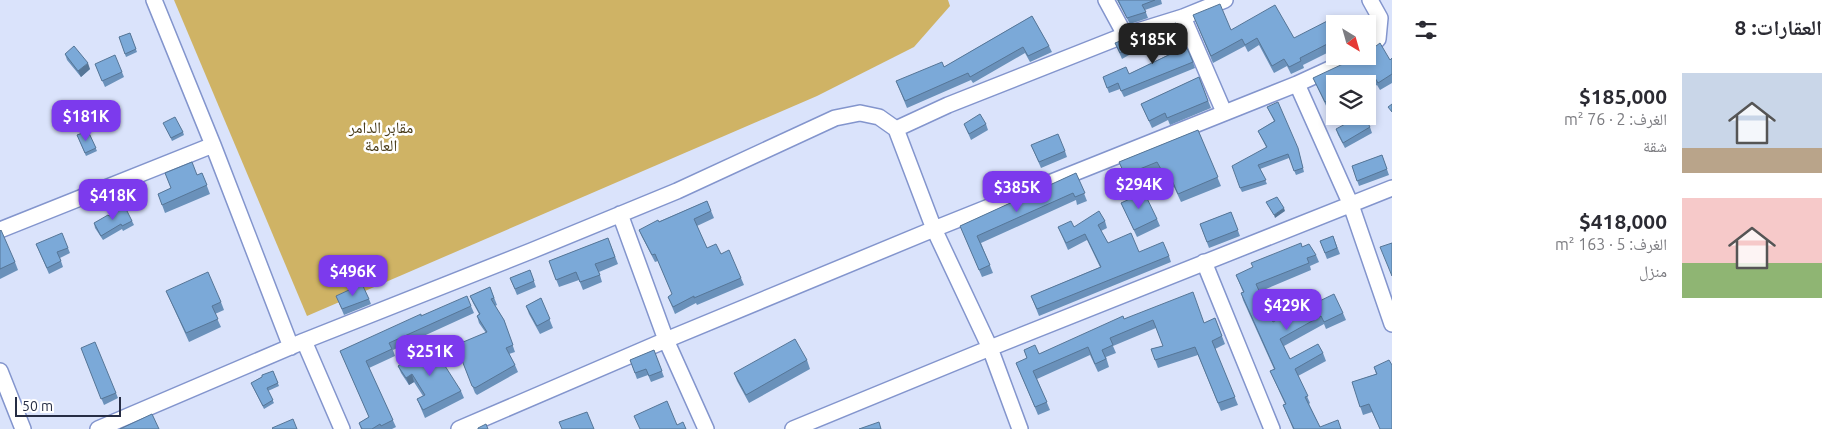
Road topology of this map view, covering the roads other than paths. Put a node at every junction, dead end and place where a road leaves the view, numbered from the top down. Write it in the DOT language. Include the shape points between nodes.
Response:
graph roads {
  1 [pos="154,0"];
  2 [pos="1106,0"];
  3 [pos="1225,0"];
  4 [pos="1370,0"];
  5 [pos="1386,17"];
  6 [pos="1183,18"];
  7 [pos="1125,35"];
  8 [pos="1376,41"];
  9 [pos="1338,65"];
  10 [pos="1297,84"];
  11 [pos="1224,112"];
  12 [pos="896,129"];
  13 [pos="214,145"];
  14 [pos="1392,188"];
  15 [pos="1351,205"];
  16 [pos="620,214"];
  17 [pos="934,229"];
  18 [pos="0,230"];
  19 [pos="1204,262"];
  20 [pos="1391,319"];
  21 [pos="666,340"];
  22 [pos="298,344"];
  23 [pos="990,348"];
  24 [pos="0,370"];
  25 [pos="23,429"];
  26 [pos="98,429"];
  27 [pos="342,429"];
  28 [pos="460,429"];
  29 [pos="706,429"];
  30 [pos="793,429"];
  31 [pos="1020,429"];
  32 [pos="1272,429"];
  1 -- 13 [label="street"];
  2 -- 7 [label="street"];
  3 -- 6 [label="street"];
  4 -- 5 [label="street"];
  5 -- 8 [label="street"];
  6 -- 7 [label="street"];
  6 -- 11 [label="street"];
  7 -- 12 [label="street"];
  9 -- 10 [label="street"];
  10 -- 11 [label="street"];
  10 -- 15 [label="street"];
  11 -- 17 [label="street"];
  12 -- 16 [label="street" via="879,117 860,113 835,118"];
  12 -- 17 [label="street"];
  13 -- 18 [label="street"];
  13 -- 22 [label="street"];
  14 -- 15 [label="street"];
  15 -- 19 [label="street"];
  15 -- 20 [label="street"];
  16 -- 21 [label="street"];
  16 -- 22 [label="street"];
  17 -- 21 [label="street"];
  17 -- 23 [label="street"];
  19 -- 23 [label="street"];
  19 -- 32 [label="street"];
  21 -- 28 [label="street"];
  21 -- 29 [label="street"];
  22 -- 26 [label="street"];
  22 -- 27 [label="street"];
  23 -- 30 [label="street"];
  23 -- 31 [label="street"];
  24 -- 25 [label="street"];
}
